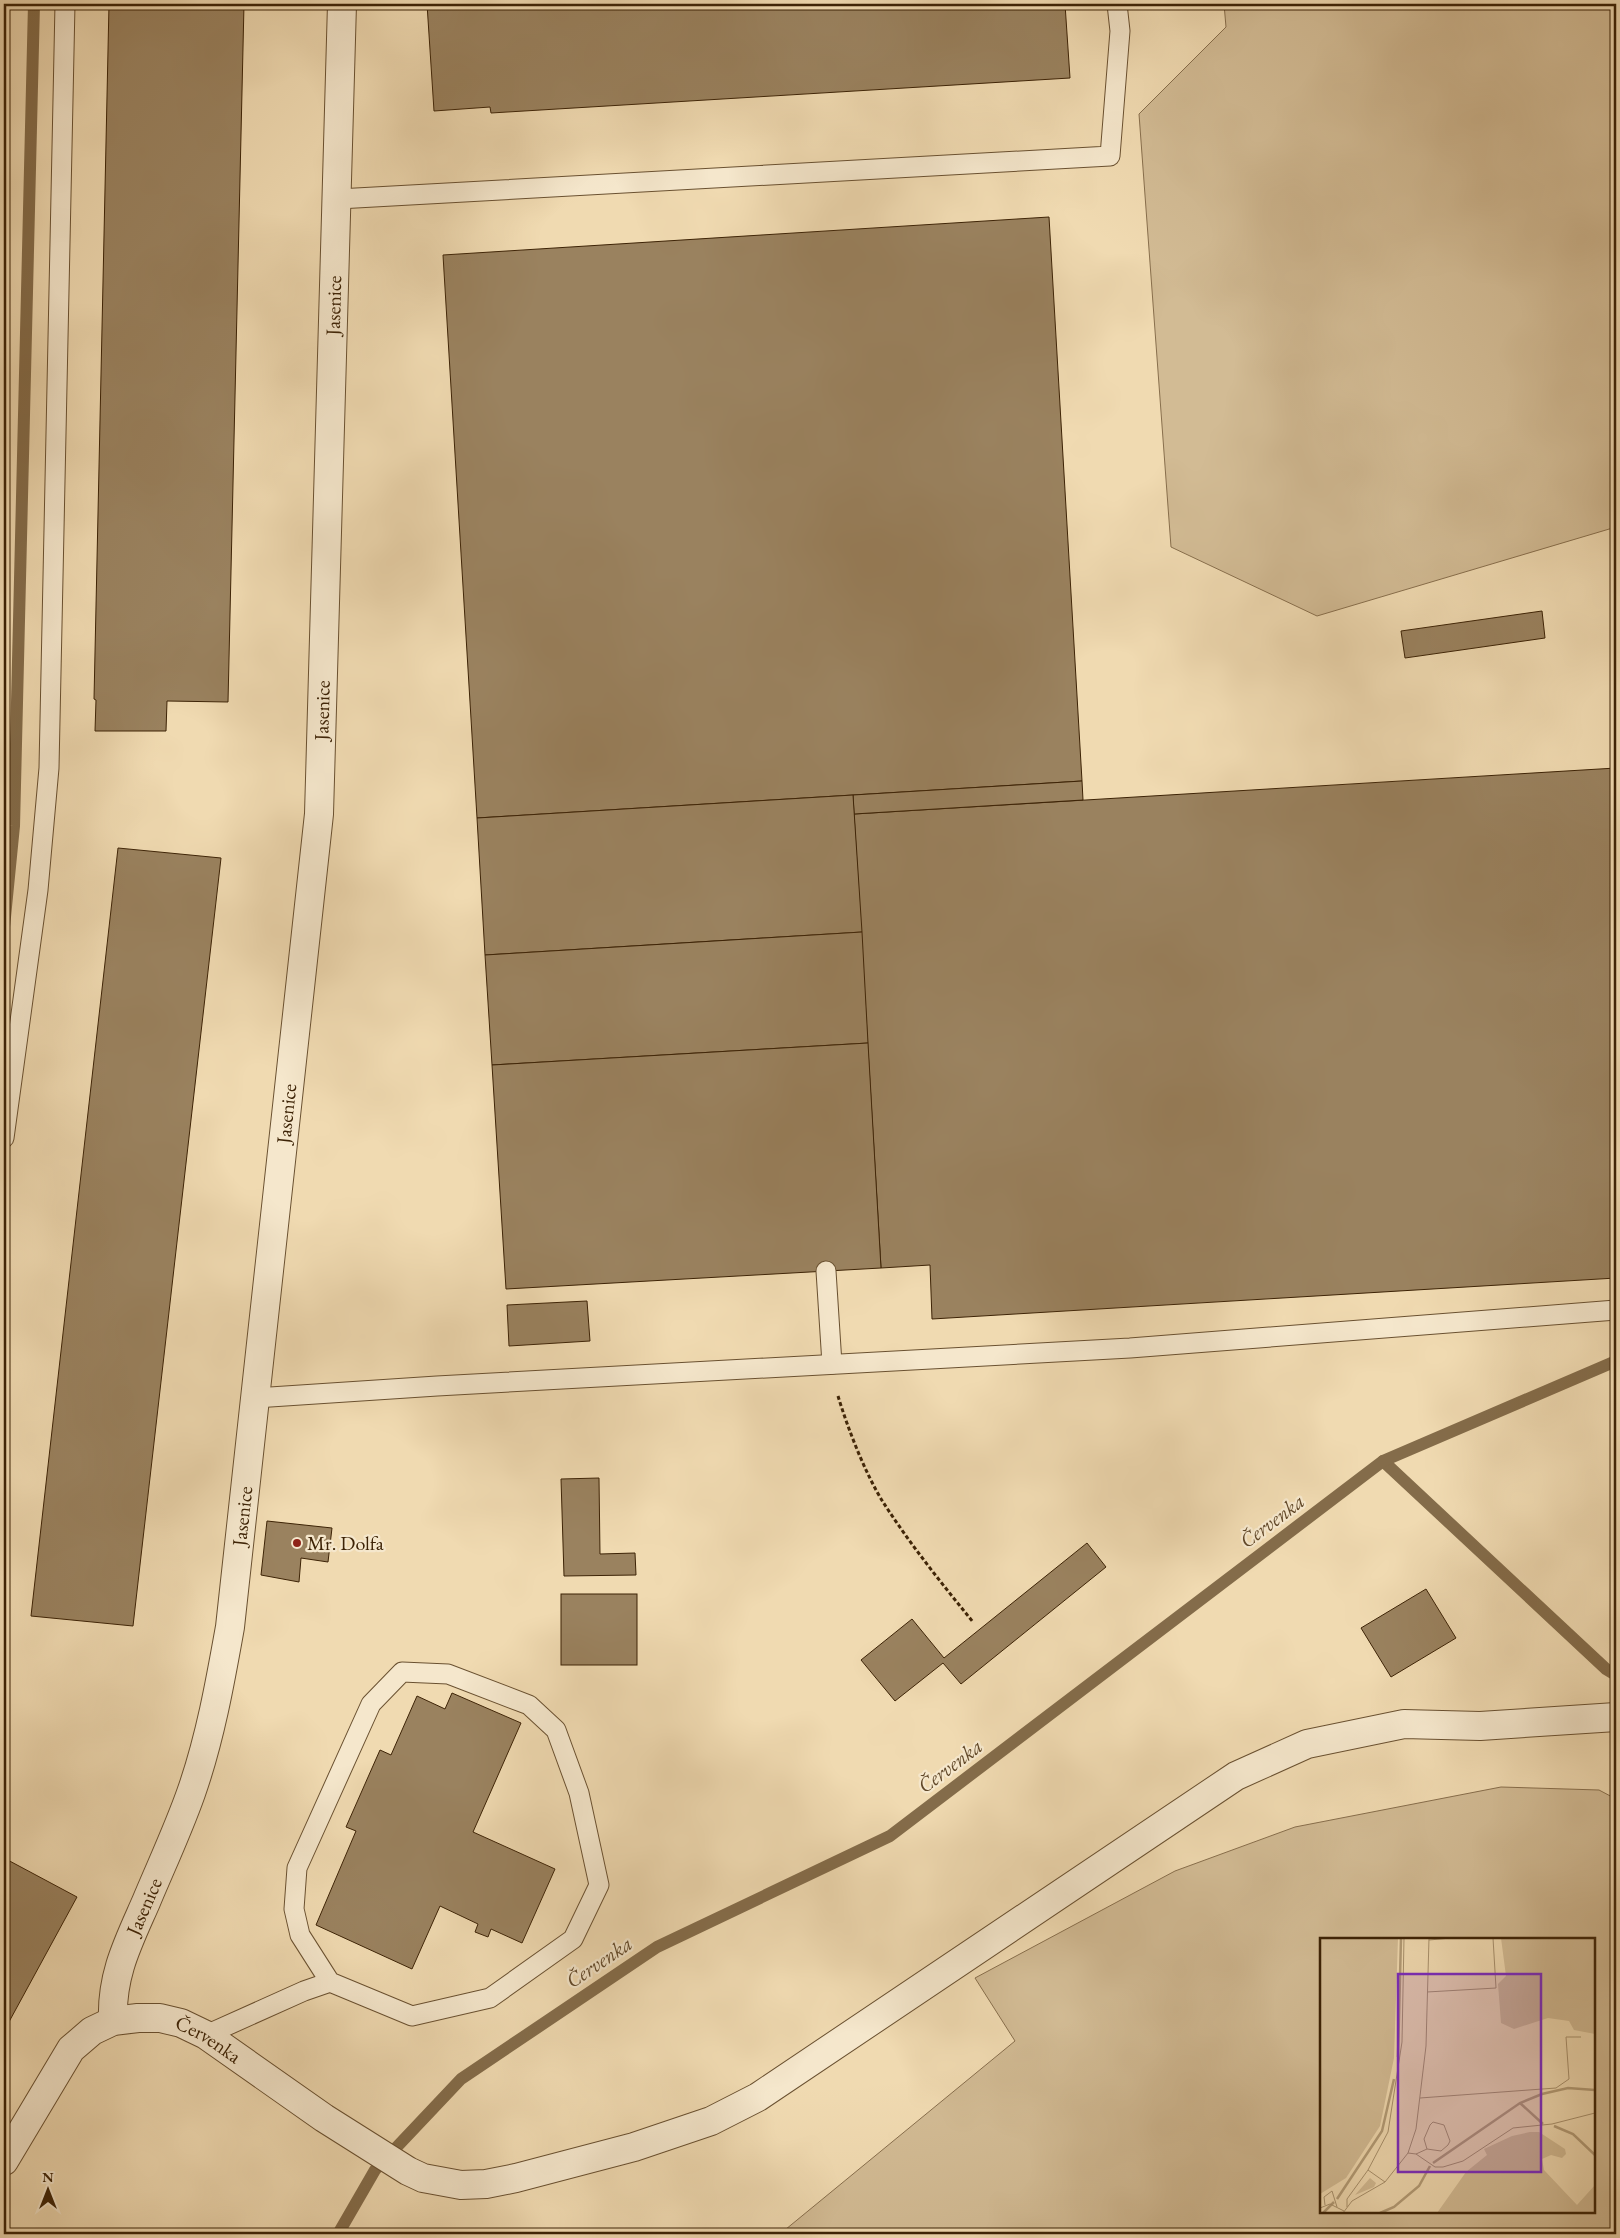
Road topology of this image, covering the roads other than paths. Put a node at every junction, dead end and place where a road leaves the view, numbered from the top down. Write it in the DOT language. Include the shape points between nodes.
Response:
graph roads {
  1 [pos="65,4"];
  2 [pos="342,4"];
  3 [pos="1117,4"];
  4 [pos="338,199"];
  5 [pos="4,1138"];
  6 [pos="826,1271"];
  7 [pos="1616,1310"];
  8 [pos="832,1364"];
  9 [pos="255,1398"];
  10 [pos="1616,1717"];
  11 [pos="330,1982"];
  12 [pos="113,2021"];
  13 [pos="206,2035"];
  14 [pos="4,2161"];
  1 -- 5 [label="lane" via="49,768 38,890"];
  2 -- 4 [label="street, Jasenice"];
  3 -- 4 [label="lane" via="1120,31 1110,156"];
  4 -- 9 [label="street, Jasenice" via="319,814"];
  6 -- 8 [label="lane"];
  7 -- 8 [label="lane" via="1130,1348"];
  8 -- 9 [label="lane"];
  9 -- 12 [label="street, Jasenice" via="230,1627 218,1692 191,1793 122,1957 112,1999"];
  10 -- 13 [label="street, Červenka" via="1480,1726 1404,1724 1307,1744 1236,1776 736,2110 711,2122 634,2147 516,2178 461,2185 423,2178 361,2143"];
  11 -- 11 [label="lane" via="412,2016 490,1998 572,1939 599,1886 579,1793 556,1730 529,1705 448,1674 402,1672 371,1704 297,1868 294,1909 300,1935"];
  11 -- 13 [label="lane"];
  12 -- 13 [label="street, Červenka" via="160,2018 181,2022"];
  12 -- 14 [label="street" via="92,2031 71,2049"];
}
